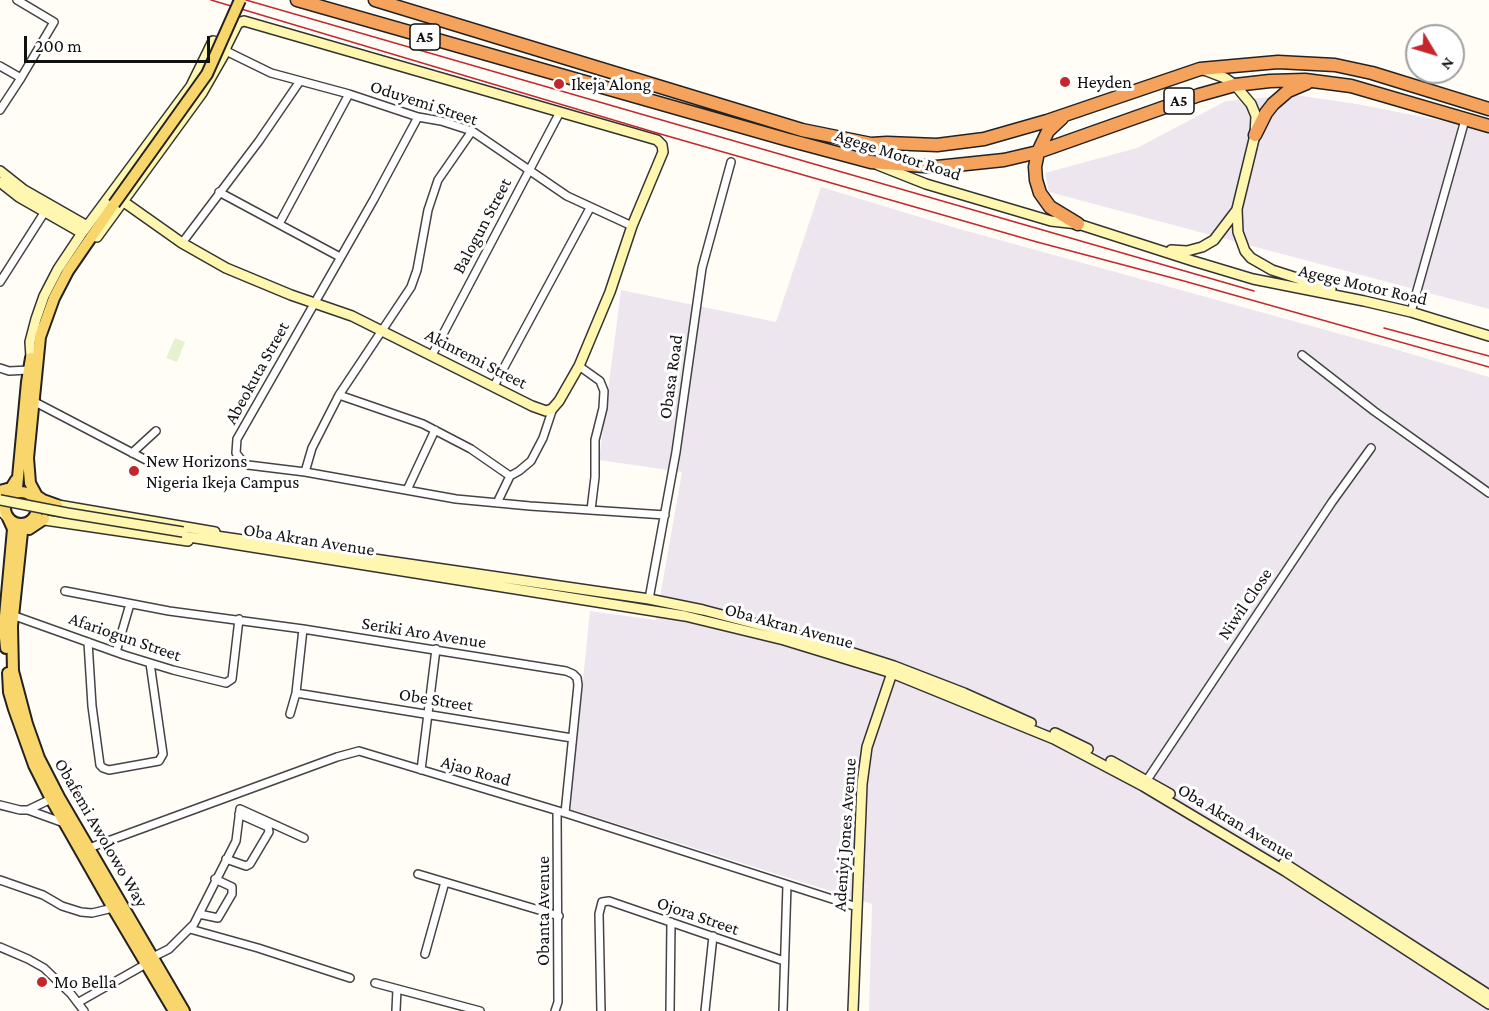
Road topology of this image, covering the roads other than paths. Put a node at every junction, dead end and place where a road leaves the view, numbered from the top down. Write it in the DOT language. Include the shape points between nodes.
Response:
graph roads {
  1 [pos="17,0"];
  2 [pos="230,0"];
  3 [pos="240,0"];
  4 [pos="297,0"];
  5 [pos="375,0"];
  6 [pos="226,49"];
  7 [pos="0,66"];
  8 [pos="1200,69"];
  9 [pos="21,78"];
  10 [pos="1316,80"];
  11 [pos="300,81"];
  12 [pos="1235,85"];
  13 [pos="350,94"];
  14 [pos="1489,109"];
  15 [pos="0,110"];
  16 [pos="560,112"];
  17 [pos="1068,113"];
  18 [pos="418,117"];
  19 [pos="1465,120"];
  20 [pos="1489,126"];
  21 [pos="472,131"];
  22 [pos="1255,135"];
  23 [pos="1038,152"];
  24 [pos="731,162"];
  25 [pos="871,162"];
  26 [pos="0,171"];
  27 [pos="528,171"];
  28 [pos="0,182"];
  29 [pos="219,192"];
  30 [pos="116,202"];
  31 [pos="590,208"];
  32 [pos="1237,209"];
  33 [pos="44,213"];
  34 [pos="279,224"];
  35 [pos="1078,224"];
  36 [pos="632,226"];
  37 [pos="84,230"];
  38 [pos="182,243"];
  39 [pos="1159,249"];
  40 [pos="340,257"];
  41 [pos="0,282"];
  42 [pos="1364,301"];
  43 [pos="314,302"];
  44 [pos="1411,312"];
  45 [pos="382,329"];
  46 [pos="1489,336"];
  47 [pos="34,354"];
  48 [pos="432,355"];
  49 [pos="1302,355"];
  50 [pos="579,366"];
  51 [pos="0,368"];
  52 [pos="33,370"];
  53 [pos="494,386"];
  54 [pos="339,395"];
  55 [pos="33,401"];
  56 [pos="553,408"];
  57 [pos="435,430"];
  58 [pos="156,431"];
  59 [pos="1371,448"];
  60 [pos="132,453"];
  61 [pos="146,460"];
  62 [pos="22,467"];
  63 [pos="305,472"];
  64 [pos="510,476"];
  65 [pos="407,490"];
  66 [pos="0,492"];
  67 [pos="1489,493"];
  68 [pos="14,494"];
  69 [pos="34,499"];
  70 [pos="0,500"];
  71 [pos="497,503"];
  72 [pos="0,505"];
  73 [pos="57,505"];
  74 [pos="591,510"];
  75 [pos="97,512"];
  76 [pos="3,514"];
  77 [pos="665,515"];
  78 [pos="36,520"];
  79 [pos="95,527"];
  80 [pos="183,534"];
  81 [pos="16,540"];
  82 [pos="226,540"];
  83 [pos="65,591"];
  84 [pos="649,599"];
  85 [pos="130,604"];
  86 [pos="12,615"];
  87 [pos="239,619"];
  88 [pos="303,629"];
  89 [pos="88,642"];
  90 [pos="436,650"];
  91 [pos="116,652"];
  92 [pos="150,663"];
  93 [pos="893,669"];
  94 [pos="11,671"];
  95 [pos="296,693"];
  96 [pos="428,713"];
  97 [pos="290,714"];
  98 [pos="572,738"];
  99 [pos="421,770"];
  100 [pos="1147,780"];
  101 [pos="51,799"];
  102 [pos="0,805"];
  103 [pos="28,810"];
  104 [pos="557,811"];
  105 [pos="565,813"];
  106 [pos="239,814"];
  107 [pos="64,823"];
  108 [pos="304,838"];
  109 [pos="89,848"];
  110 [pos="226,859"];
  111 [pos="418,874"];
  112 [pos="215,879"];
  113 [pos="0,880"];
  114 [pos="445,882"];
  115 [pos="787,885"];
  116 [pos="857,907"];
  117 [pos="113,908"];
  118 [pos="199,914"];
  119 [pos="559,916"];
  120 [pos="671,922"];
  121 [pos="190,929"];
  122 [pos="713,936"];
  123 [pos="0,946"];
  124 [pos="425,954"];
  125 [pos="150,960"];
  126 [pos="784,961"];
  127 [pos="350,978"];
  128 [pos="375,983"];
  129 [pos="397,989"];
  130 [pos="1489,995"];
  131 [pos="79,1002"];
  132 [pos="1489,1004"];
  133 [pos="84,1011"];
  134 [pos="174,1011"];
  135 [pos="184,1011"];
  136 [pos="396,1011"];
  137 [pos="480,1011"];
  138 [pos="555,1011"];
  139 [pos="601,1011"];
  140 [pos="670,1011"];
  141 [pos="705,1011"];
  142 [pos="783,1011"];
  143 [pos="853,1011"];
  1 -- 9 [label="street" via="54,22"];
  2 -- 30 [label="main road, bridge" via="226,19 202,72"];
  3 -- 30 [label="main road, bridge" via="207,74"];
  4 -- 25 [label="highway, Agege Motor Road / A5"];
  5 -- 17 [label="highway, Agege Motor Road / A5" via="791,126 871,144 963,143"];
  6 -- 11 [label="street, Oduyemi Street" via="271,72"];
  6 -- 16 [label="main road" via="238,24 252,21"];
  6 -- 30 [label="main road" via="202,93"];
  6 -- 37 [label="main road" via="222,43 213,41 191,86"];
  7 -- 9 [label="street"];
  8 -- 12 [label="main road"];
  8 -- 14 [label="highway, A5" via="1278,62 1335,65"];
  8 -- 17 [label="highway, A5"];
  9 -- 15 [label="street"];
  10 -- 12 [label="highway, A5"];
  10 -- 19 [label="highway, A5" via="1384,95"];
  10 -- 22 [label="highway" via="1280,97"];
  11 -- 13 [label="street, Oduyemi Street"];
  11 -- 29 [label="street"];
  12 -- 22 [label="main road" via="1256,116"];
  12 -- 23 [label="highway, A5"];
  13 -- 18 [label="street, Oduyemi Street"];
  13 -- 34 [label="street"];
  16 -- 27 [label="street, Balogun Street"];
  16 -- 36 [label="main road" via="657,140 662,145 663,152"];
  17 -- 23 [label="highway" via="1048,131"];
  18 -- 21 [label="street, Oduyemi Street"];
  18 -- 40 [label="street, Abeokuta Street"];
  19 -- 20 [label="highway, A5"];
  19 -- 44 [label="street"];
  21 -- 27 [label="street, Oduyemi Street"];
  21 -- 45 [label="street" via="438,180 414,280"];
  22 -- 32 [label="main road"];
  23 -- 25 [label="highway, A5" via="937,167"];
  23 -- 35 [label="highway" via="1035,167 1040,193 1050,207"];
  24 -- 77 [label="street, Obasa Road" via="702,268"];
  25 -- 35 [label="main road, Agege Motor Road" via="1051,221"];
  26 -- 37 [label="main road"];
  27 -- 31 [label="street, Oduyemi Street"];
  27 -- 48 [label="street, Balogun Street"];
  28 -- 33 [label="main road"];
  29 -- 34 [label="street"];
  29 -- 38 [label="street"];
  30 -- 38 [label="main road, Akinremi Street"];
  30 -- 47 [label="main road" via="68,276"];
  30 -- 47 [label="main road" via="68,271 44,317"];
  31 -- 36 [label="street, Oduyemi Street"];
  31 -- 53 [label="street"];
  32 -- 39 [label="main road" via="1224,230 1202,248"];
  32 -- 42 [label="main road" via="1238,232 1251,258 1272,270"];
  33 -- 37 [label="main road"];
  33 -- 41 [label="street"];
  34 -- 40 [label="street"];
  35 -- 39 [label="main road, Agege Motor Road"];
  36 -- 50 [label="main road"];
  37 -- 47 [label="main road" via="44,296 32,335"];
  38 -- 43 [label="main road, Akinremi Street" via="242,276"];
  39 -- 42 [label="main road, Agege Motor Road" via="1253,279"];
  40 -- 43 [label="street, Abeokuta Street"];
  42 -- 44 [label="main road, Agege Motor Road"];
  43 -- 45 [label="main road, Akinremi Street"];
  43 -- 63 [label="street, Abeokuta Street" via="237,439 236,453 248,465"];
  44 -- 46 [label="main road, Agege Motor Road"];
  45 -- 48 [label="main road, Akinremi Street"];
  45 -- 54 [label="street"];
  47 -- 52 [label="main road"];
  48 -- 53 [label="main road, Akinremi Street"];
  49 -- 67 [label="street"];
  50 -- 56 [label="main road"];
  50 -- 74 [label="street" via="600,381 604,391 595,440"];
  51 -- 52 [label="street"];
  52 -- 55 [label="main road"];
  52 -- 62 [label="main road"];
  53 -- 56 [label="main road, Akinremi Street" via="541,410"];
  54 -- 57 [label="street"];
  54 -- 63 [label="street" via="312,448"];
  55 -- 60 [label="street"];
  55 -- 62 [label="main road"];
  56 -- 64 [label="street" via="531,461"];
  57 -- 64 [label="street"];
  57 -- 65 [label="street"];
  58 -- 60 [label="street"];
  59 -- 100 [label="street, Niwil Close"];
  60 -- 61 [label="street"];
  62 -- 66 [label="main road" via="11,488"];
  62 -- 68 [label="main road"];
  62 -- 69 [label="main road, Obafemi Awolowo Way" via="27,489"];
  62 -- 73 [label="main road" via="37,496"];
  63 -- 65 [label="street, Abeokuta Street"];
  64 -- 71 [label="street"];
  65 -- 71 [label="street, Abeokuta Street"];
  66 -- 68 [label="main road"];
  68 -- 69 [label="main road" via="27,493"];
  68 -- 76 [label="main road, Obafemi Awolowo Way"];
  69 -- 73 [label="main road"];
  69 -- 78 [label="main road, Obafemi Awolowo Way"];
  70 -- 80 [label="main road, Oba Akran Avenue, bridge"];
  71 -- 74 [label="street, Abeokuta Street"];
  72 -- 80 [label="main road, Oba Akran Avenue, bridge"];
  73 -- 75 [label="main road"];
  74 -- 77 [label="street, Abeokuta Street"];
  75 -- 79 [label="main road" via="90,519"];
  75 -- 82 [label="main road" via="213,531"];
  76 -- 78 [label="main road" via="21,525"];
  76 -- 81 [label="main road, Obafemi Awolowo Way"];
  77 -- 84 [label="street, Obasa Road"];
  78 -- 79 [label="main road"];
  78 -- 81 [label="main road, Obafemi Awolowo Way"];
  79 -- 82 [label="main road" via="218,544"];
  80 -- 82 [label="main road, Oba Akran Avenue"];
  81 -- 86 [label="main road, Obafemi Awolowo Way"];
  81 -- 94 [label="main road, Obafemi Awolowo Way" via="4,627"];
  82 -- 84 [label="main road, Oba Akran Avenue"];
  82 -- 93 [label="main road, Oba Akran Avenue" via="675,614"];
  83 -- 85 [label="street, Seriki Aro Avenue"];
  84 -- 93 [label="main road, Oba Akran Avenue" via="787,632"];
  85 -- 87 [label="street, Seriki Aro Avenue"];
  85 -- 91 [label="street"];
  86 -- 89 [label="street, Afariogun Street"];
  86 -- 94 [label="main road, Obafemi Awolowo Way"];
  87 -- 88 [label="street, Seriki Aro Avenue"];
  87 -- 92 [label="street, Afariogun Street" via="230,682"];
  88 -- 90 [label="street, Seriki Aro Avenue"];
  88 -- 95 [label="street"];
  89 -- 91 [label="street, Afariogun Street"];
  89 -- 92 [label="street" via="92,706 103,768 159,761 163,754"];
  90 -- 96 [label="street"];
  90 -- 98 [label="street, Seriki Aro Avenue" via="573,674 578,685"];
  91 -- 92 [label="street, Afariogun Street"];
  93 -- 100 [label="main road, Oba Akran Avenue" via="964,693"];
  93 -- 116 [label="main road, Adeniyi Jones Avenue" via="867,747"];
  93 -- 132 [label="main road, Oba Akran Avenue" via="1054,739 1143,786 1285,871"];
  94 -- 101 [label="main road, Obafemi Awolowo Way" via="9,692 20,729"];
  94 -- 109 [label="main road, Obafemi Awolowo Way" via="39,758"];
  95 -- 96 [label="street, Obe Street"];
  95 -- 97 [label="street"];
  96 -- 98 [label="street, Obe Street"];
  96 -- 99 [label="street"];
  98 -- 105 [label="street, Seriki Aro Avenue"];
  99 -- 104 [label="street, Ajao Road"];
  99 -- 109 [label="street, Ajao Road" via="366,752 352,752"];
  100 -- 130 [label="main road, Oba Akran Avenue"];
  101 -- 103 [label="street"];
  101 -- 107 [label="main road, Obafemi Awolowo Way"];
  102 -- 103 [label="street"];
  103 -- 107 [label="street"];
  104 -- 105 [label="street, Ajao Road"];
  104 -- 119 [label="street, Obanta Avenue"];
  105 -- 115 [label="street, Ajao Road"];
  106 -- 108 [label="street" via="244,809"];
  106 -- 110 [label="street" via="236,841"];
  106 -- 110 [label="street" via="268,827 269,832 250,864"];
  107 -- 117 [label="main road, Obafemi Awolowo Way"];
  109 -- 125 [label="main road, Obafemi Awolowo Way"];
  110 -- 112 [label="street"];
  111 -- 114 [label="street"];
  112 -- 118 [label="street"];
  112 -- 118 [label="street" via="232,887 232,894 218,918"];
  113 -- 117 [label="street" via="81,912"];
  114 -- 119 [label="street"];
  114 -- 124 [label="street"];
  115 -- 116 [label="street, Ajao Road"];
  115 -- 126 [label="street"];
  116 -- 143 [label="main road, Adeniyi Jones Avenue"];
  117 -- 125 [label="main road, Obafemi Awolowo Way"];
  118 -- 121 [label="street"];
  119 -- 138 [label="street, Obanta Avenue"];
  120 -- 122 [label="street, Ojora Street"];
  120 -- 139 [label="street, Ojora Street" via="602,902"];
  120 -- 140 [label="street"];
  121 -- 125 [label="street"];
  121 -- 127 [label="street"];
  122 -- 126 [label="street, Ojora Street"];
  122 -- 141 [label="street"];
  123 -- 131 [label="street" via="44,968"];
  125 -- 131 [label="street"];
  125 -- 134 [label="main road, Obafemi Awolowo Way"];
  125 -- 135 [label="main road, Obafemi Awolowo Way"];
  126 -- 142 [label="street"];
  128 -- 129 [label="street"];
  129 -- 136 [label="street"];
  129 -- 137 [label="street"];
  131 -- 133 [label="street"];
}
